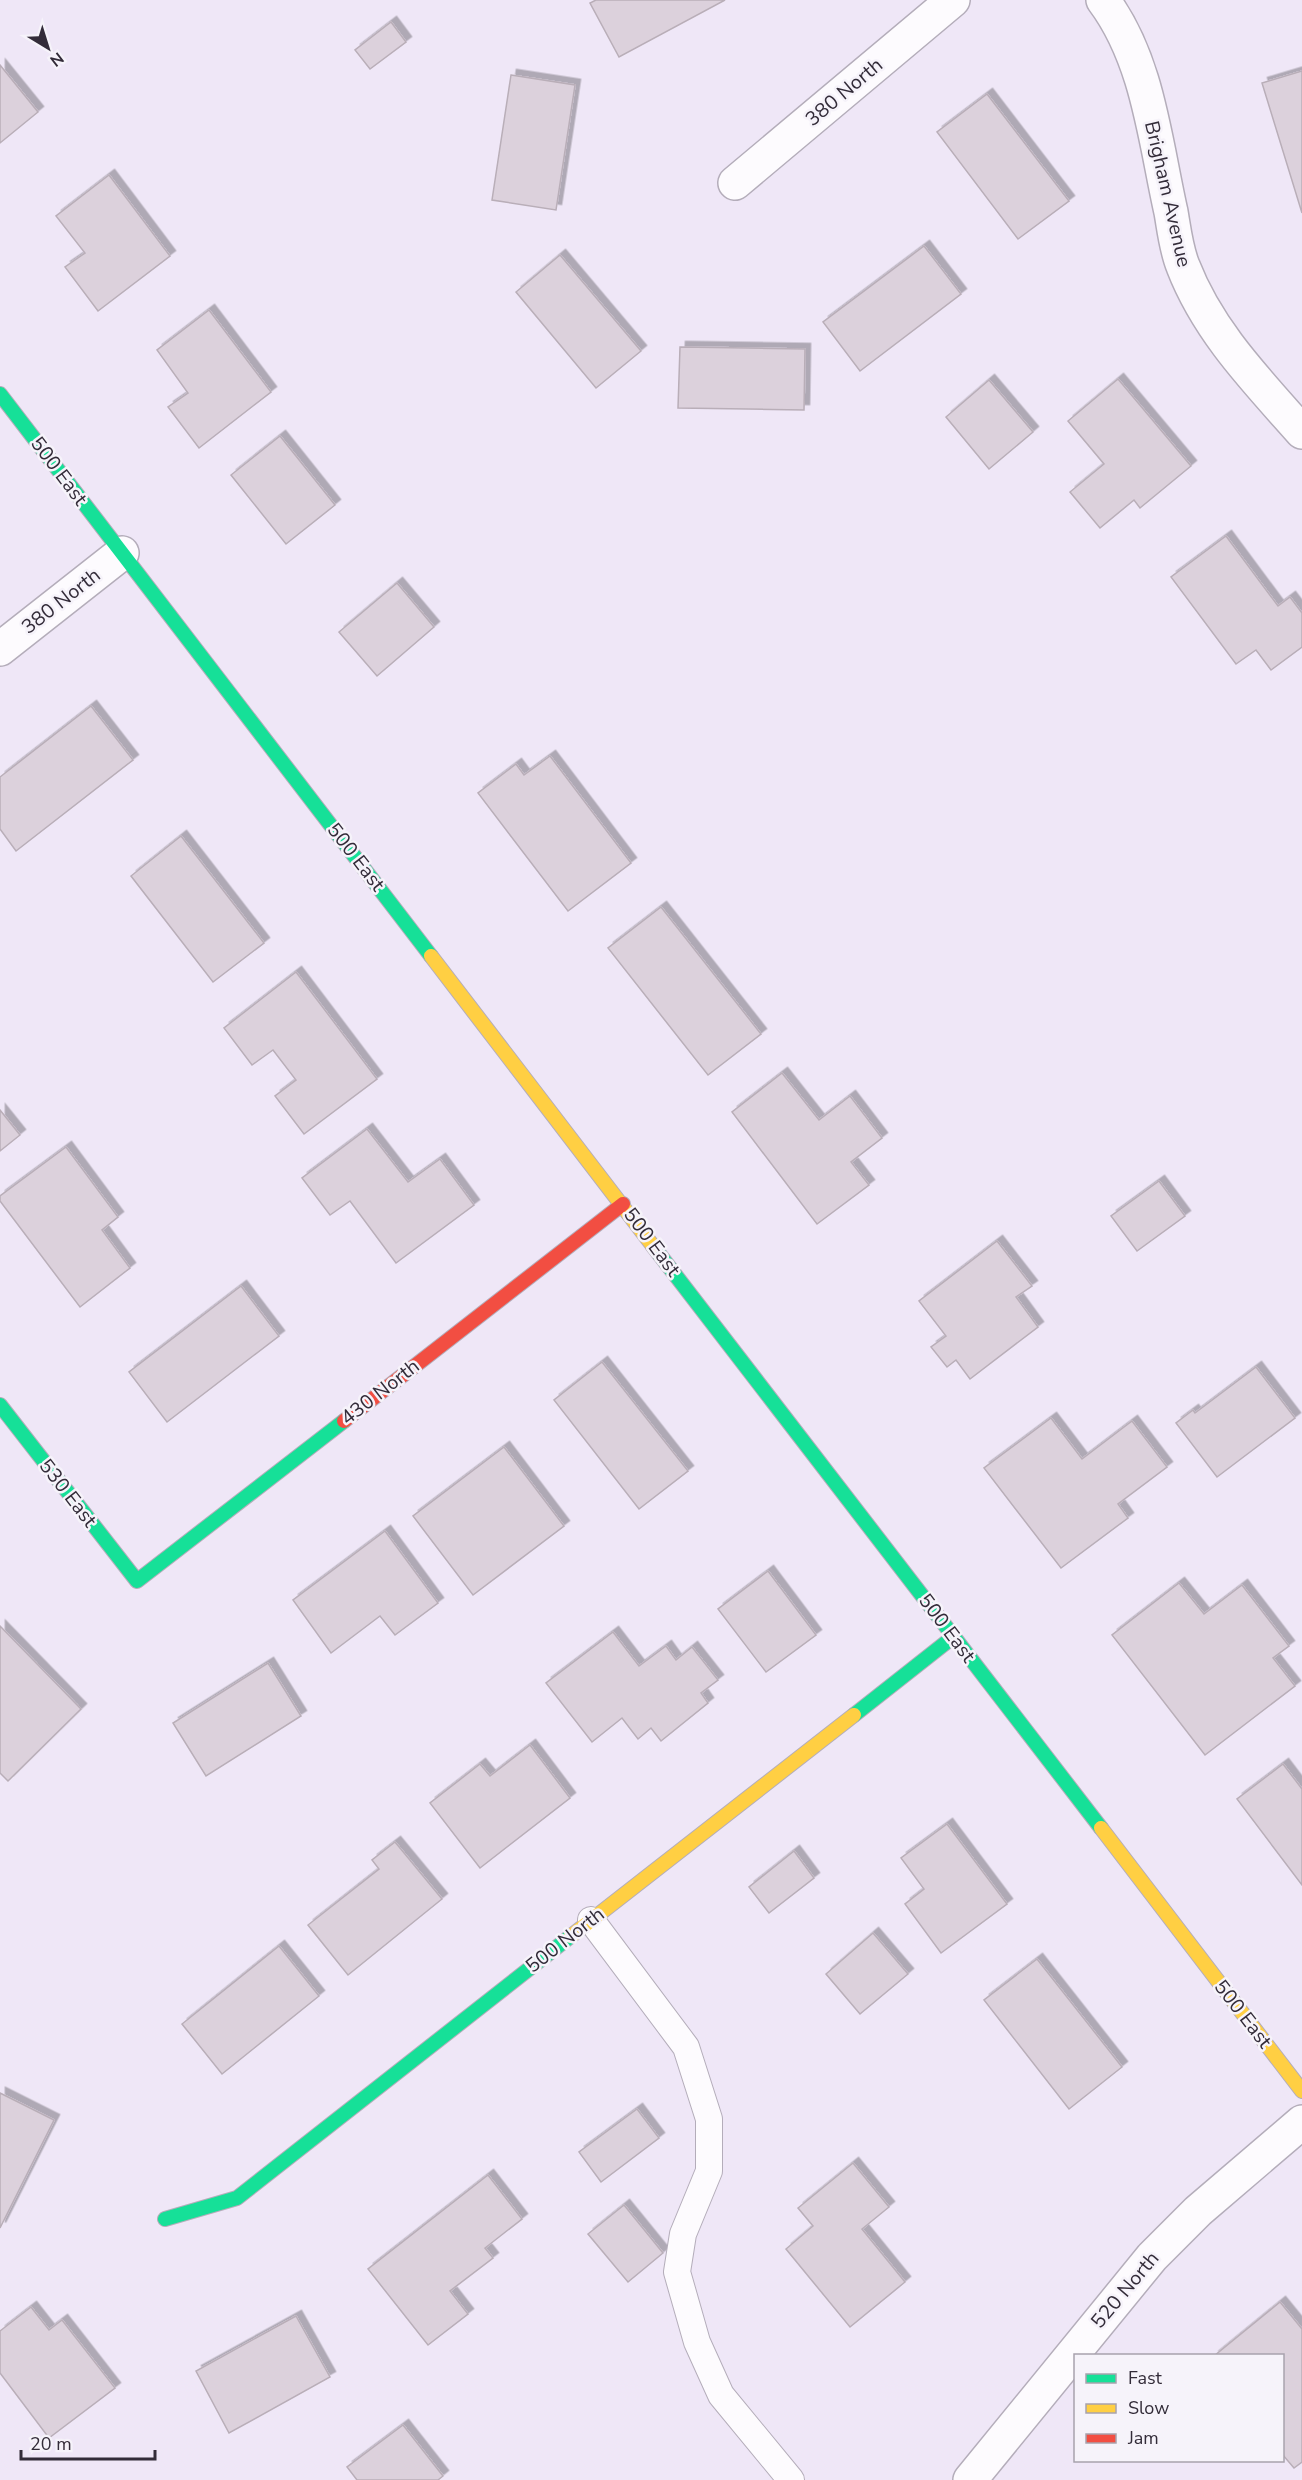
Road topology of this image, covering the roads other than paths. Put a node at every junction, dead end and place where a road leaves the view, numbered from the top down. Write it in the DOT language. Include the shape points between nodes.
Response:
graph roads {
  1 [pos="953,0"];
  2 [pos="1103,0"];
  3 [pos="735,183"];
  4 [pos="0,394"];
  5 [pos="1302,432"];
  6 [pos="122,553"];
  7 [pos="0,649"];
  8 [pos="623,1204"];
  9 [pos="0,1405"];
  10 [pos="137,1581"];
  11 [pos="953,1637"];
  12 [pos="591,1920"];
  13 [pos="1302,2091"];
  14 [pos="1302,2122"];
  15 [pos="165,2219"];
  16 [pos="791,2480"];
  17 [pos="970,2480"];
  1 -- 3 [label="street, 380 North"];
  2 -- 5 [label="street, Brigham Avenue" via="1117,18 1141,74 1182,264 1203,311 1231,351"];
  4 -- 6 [label="street, 500 East"];
  6 -- 7 [label="street, 380 North"];
  6 -- 8 [label="street, 500 East"];
  8 -- 10 [label="street, 430 North"];
  8 -- 11 [label="street, 500 East"];
  9 -- 10 [label="street, 530 East"];
  11 -- 12 [label="street, 500 North"];
  11 -- 13 [label="street, 500 East"];
  12 -- 15 [label="street, 500 North" via="237,2198"];
  12 -- 16 [label="lane" via="686,2047 709,2119 709,2171 683,2234 677,2272 697,2342 721,2395"];
  14 -- 17 [label="street, 520 North" via="1198,2211 1152,2257"];
}
